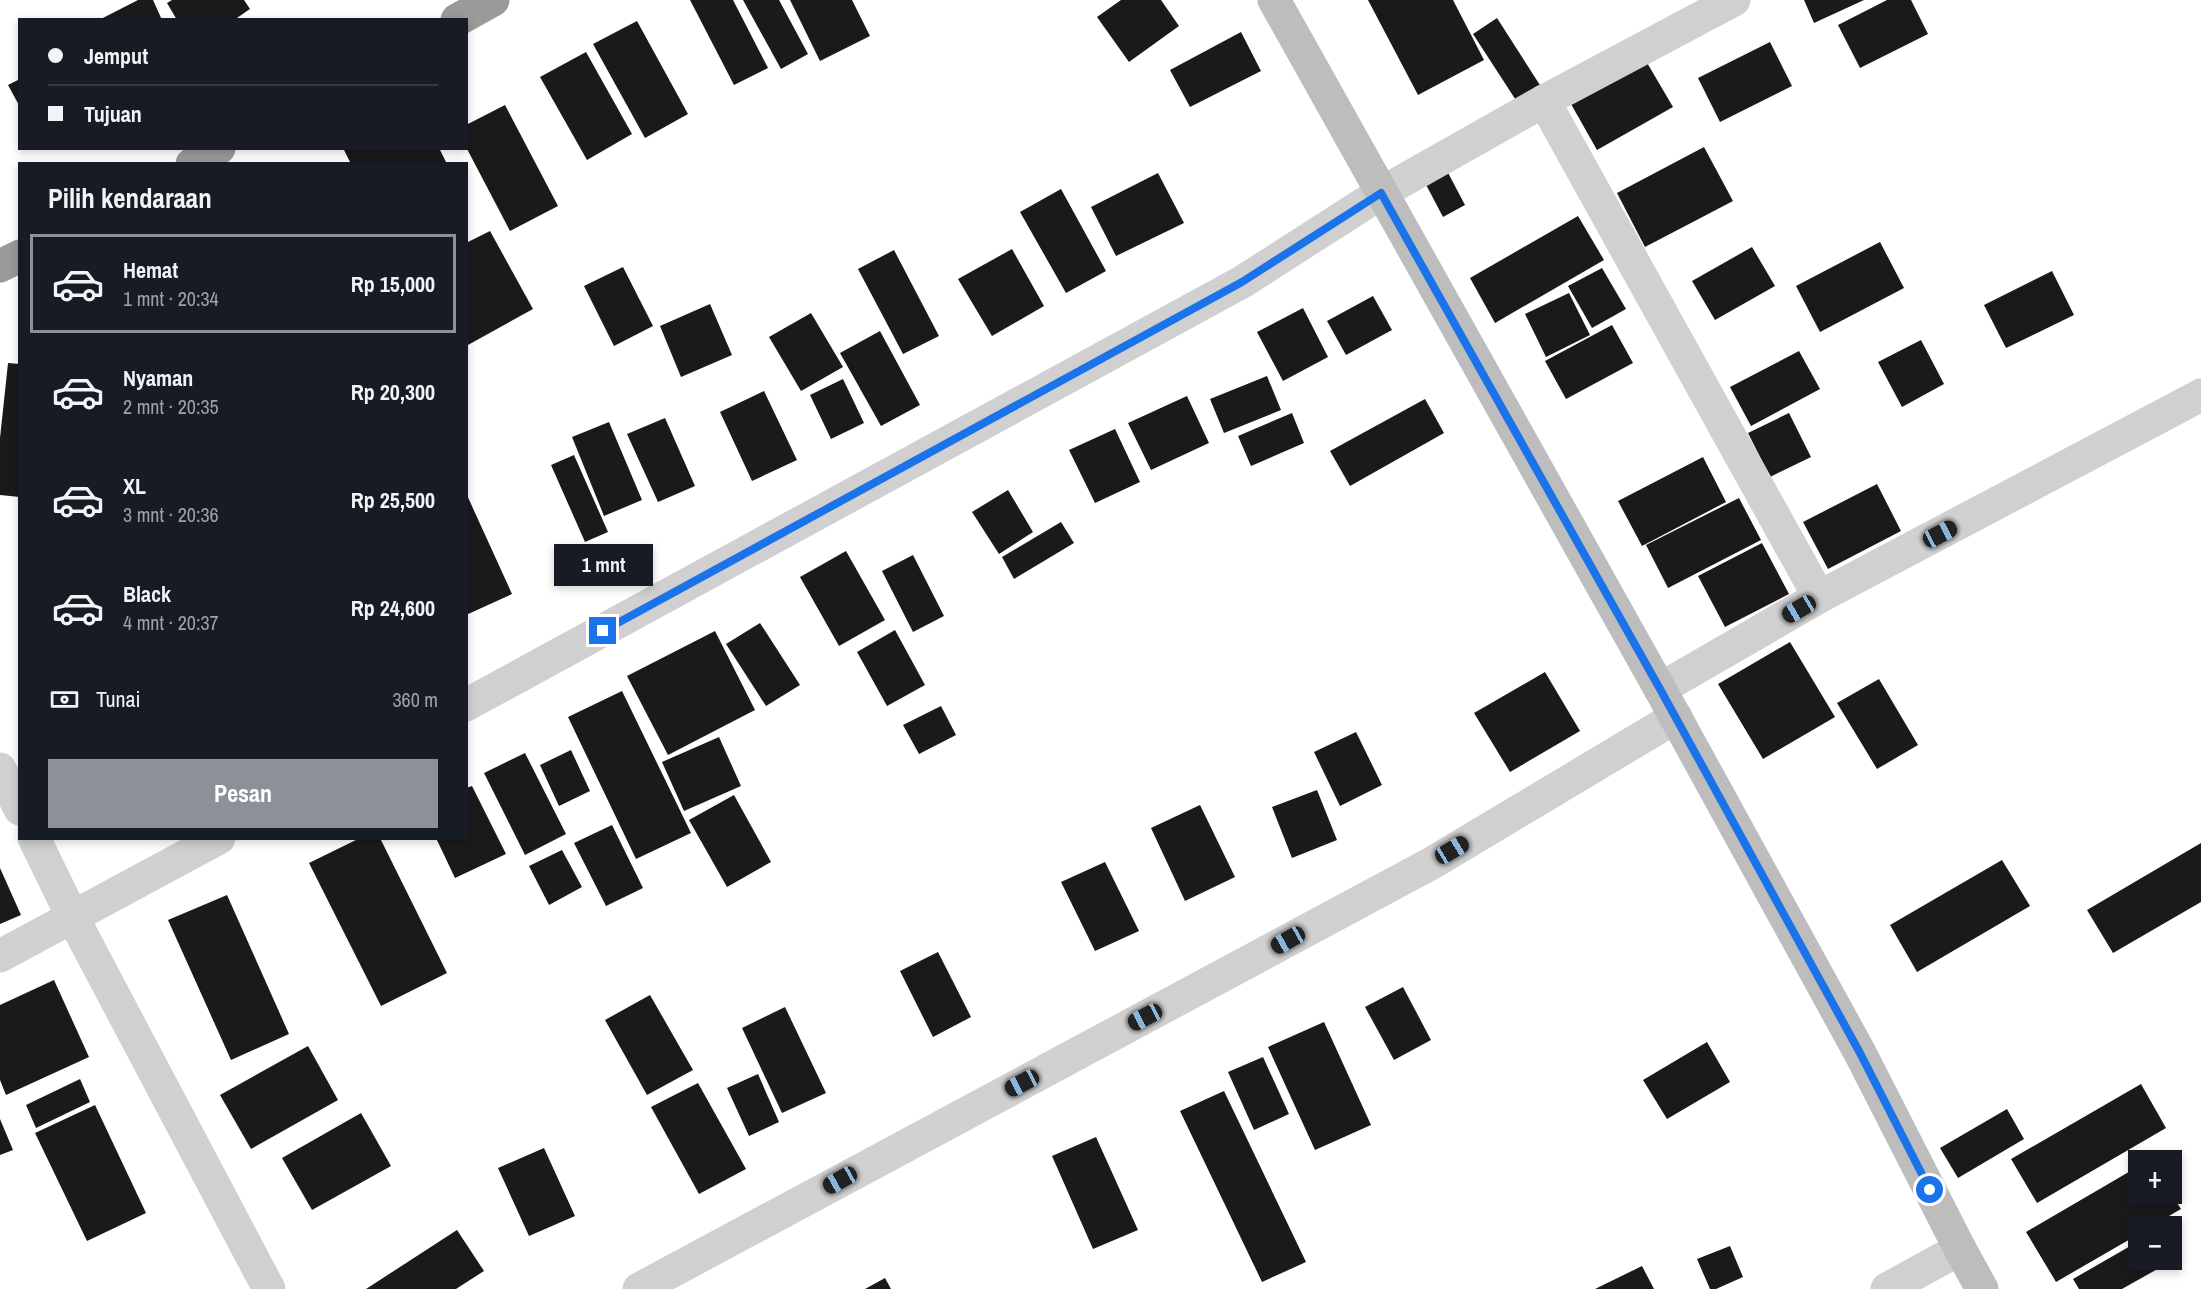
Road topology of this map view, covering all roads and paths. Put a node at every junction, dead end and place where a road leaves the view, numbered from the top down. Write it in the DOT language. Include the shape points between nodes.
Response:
graph roads {
  1 [pos="493,0"];
  2 [pos="1274,0"];
  3 [pos="1734,0"];
  4 [pos="461,18"];
  5 [pos="1544,101"];
  6 [pos="216,150"];
  7 [pos="195,162"];
  8 [pos="1381,193"];
  9 [pos="18,257"];
  10 [pos="0,266"];
  11 [pos="2201,395"];
  12 [pos="1819,597"];
  13 [pos="1660,689"];
  14 [pos="468,704"];
  15 [pos="1676,717"];
  16 [pos="0,769"];
  17 [pos="18,805"];
  18 [pos="35,840"];
  19 [pos="215,840"];
  20 [pos="73,918"];
  21 [pos="0,956"];
  22 [pos="1960,1249"];
  23 [pos="269,1289"];
  24 [pos="639,1289"];
  25 [pos="1887,1289"];
  26 [pos="1982,1289"];
  1 -- 4 [label="highway"];
  2 -- 8 [label="street"];
  3 -- 5 [label="street"];
  5 -- 8 [label="street"];
  5 -- 12 [label="street"];
  6 -- 7 [label="highway"];
  8 -- 13 [label="street"];
  8 -- 14 [label="street" via="1242,282"];
  9 -- 10 [label="highway"];
  11 -- 12 [label="street"];
  12 -- 13 [label="street"];
  13 -- 15 [label="street"];
  15 -- 22 [label="street" via="1860,1053"];
  15 -- 24 [label="street" via="1432,863"];
  16 -- 17 [label="street"];
  18 -- 20 [label="street"];
  19 -- 20 [label="street"];
  20 -- 21 [label="street"];
  20 -- 23 [label="street"];
  22 -- 25 [label="street"];
  22 -- 26 [label="street"];
}
